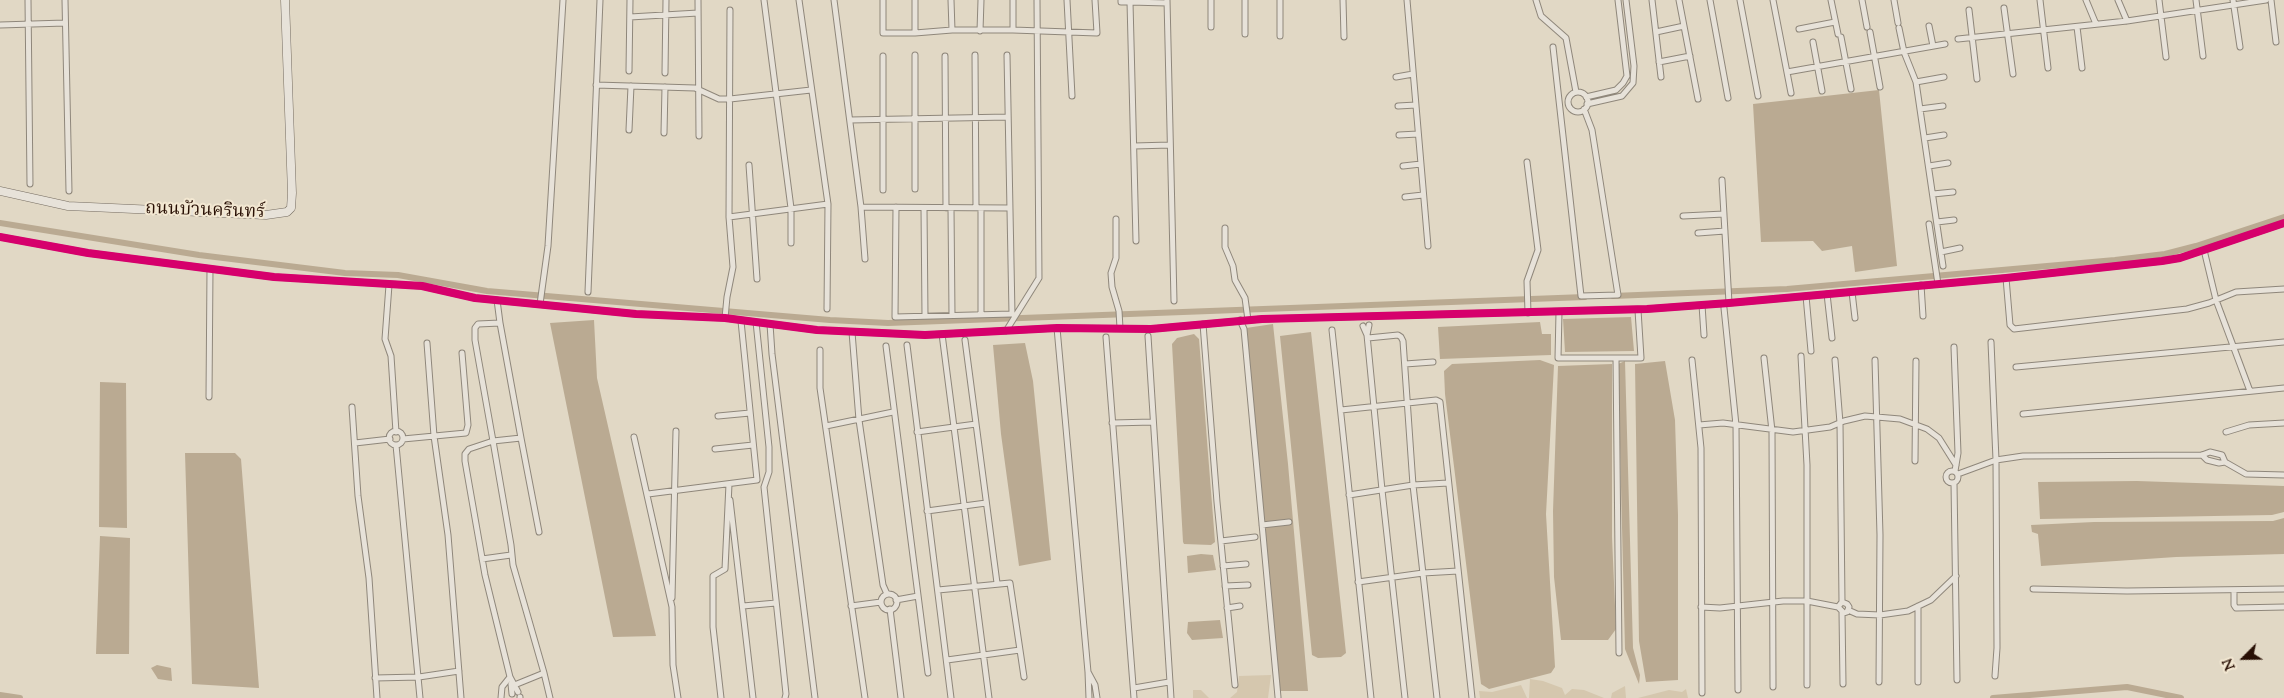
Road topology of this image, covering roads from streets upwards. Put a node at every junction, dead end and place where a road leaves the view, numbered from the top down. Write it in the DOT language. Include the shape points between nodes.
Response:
graph roads {
  1 [pos="28,0"];
  2 [pos="65,0"];
  3 [pos="285,0"];
  4 [pos="563,0"];
  5 [pos="600,0"];
  6 [pos="630,0"];
  7 [pos="666,0"];
  8 [pos="698,0"];
  9 [pos="764,0"];
  10 [pos="799,0"];
  11 [pos="834,0"];
  12 [pos="883,0"];
  13 [pos="914,0"];
  14 [pos="951,0"];
  15 [pos="981,0"];
  16 [pos="1014,0"];
  17 [pos="1037,0"];
  18 [pos="1068,0"];
  19 [pos="1095,0"];
  20 [pos="1121,0"];
  21 [pos="1211,0"];
  22 [pos="1245,0"];
  23 [pos="1280,0"];
  24 [pos="1343,0"];
  25 [pos="1407,0"];
  26 [pos="1536,0"];
  27 [pos="1652,0"];
  28 [pos="1679,0"];
  29 [pos="1710,0"];
  30 [pos="1740,0"];
  31 [pos="1773,0"];
  32 [pos="1831,0"];
  33 [pos="1862,0"];
  34 [pos="1894,0"];
  35 [pos="2040,0"];
  36 [pos="2086,0"];
  37 [pos="2118,0"];
  38 [pos="2159,0"];
  39 [pos="2196,0"];
  40 [pos="2266,0"];
  41 [pos="2271,0"];
  42 [pos="1157,1"];
  43 [pos="1167,1"];
  44 [pos="1619,1"];
  45 [pos="1626,1"];
  46 [pos="1130,2"];
  47 [pos="2234,2"];
  48 [pos="2004,8"];
  49 [pos="730,10"];
  50 [pos="1969,10"];
  51 [pos="2197,12"];
  52 [pos="698,13"];
  53 [pos="665,15"];
  54 [pos="2162,16"];
  55 [pos="630,17"];
  56 [pos="2127,21"];
  57 [pos="1835,22"];
  58 [pos="28,23"];
  59 [pos="65,23"];
  60 [pos="2096,24"];
  61 [pos="0,25"];
  62 [pos="1684,26"];
  63 [pos="1930,26"];
  64 [pos="1211,27"];
  65 [pos="2077,27"];
  66 [pos="1798,29"];
  67 [pos="2043,29"];
  68 [pos="952,30"];
  69 [pos="1014,30"];
  70 [pos="980,31"];
  71 [pos="1037,31"];
  72 [pos="1069,32"];
  73 [pos="1656,32"];
  74 [pos="915,33"];
  75 [pos="1245,34"];
  76 [pos="2008,34"];
  77 [pos="1280,36"];
  78 [pos="1344,37"];
  79 [pos="1972,38"];
  80 [pos="1958,39"];
  81 [pos="1813,42"];
  82 [pos="2276,42"];
  83 [pos="1945,44"];
  84 [pos="1933,46"];
  85 [pos="1553,47"];
  86 [pos="2240,47"];
  87 [pos="1904,52"];
  88 [pos="975,55"];
  89 [pos="1007,55"];
  90 [pos="883,56"];
  91 [pos="915,56"];
  92 [pos="945,56"];
  93 [pos="1690,56"];
  94 [pos="2204,56"];
  95 [pos="1875,57"];
  96 [pos="2166,57"];
  97 [pos="1659,62"];
  98 [pos="1846,62"];
  99 [pos="1634,65"];
  100 [pos="1627,66"];
  101 [pos="1818,67"];
  102 [pos="2048,68"];
  103 [pos="2082,68"];
  104 [pos="629,71"];
  105 [pos="1786,72"];
  106 [pos="665,73"];
  107 [pos="1413,74"];
  108 [pos="2013,74"];
  109 [pos="1396,77"];
  110 [pos="1661,77"];
  111 [pos="1944,77"];
  112 [pos="1977,79"];
  113 [pos="1916,82"];
  114 [pos="596,85"];
  115 [pos="630,86"];
  116 [pos="665,87"];
  117 [pos="1880,87"];
  118 [pos="698,89"];
  119 [pos="1851,89"];
  120 [pos="811,90"];
  121 [pos="1822,91"];
  122 [pos="1576,92"];
  123 [pos="1790,93"];
  124 [pos="777,94"];
  125 [pos="1072,96"];
  126 [pos="1758,96"];
  127 [pos="1728,98"];
  128 [pos="1698,99"];
  129 [pos="730,100"];
  130 [pos="1586,103"];
  131 [pos="1416,105"];
  132 [pos="1398,106"];
  133 [pos="1943,106"];
  134 [pos="1920,109"];
  135 [pos="1008,117"];
  136 [pos="946,118"];
  137 [pos="975,118"];
  138 [pos="915,119"];
  139 [pos="850,120"];
  140 [pos="883,120"];
  141 [pos="629,130"];
  142 [pos="664,132"];
  143 [pos="1418,134"];
  144 [pos="1399,135"];
  145 [pos="1944,135"];
  146 [pos="699,136"];
  147 [pos="1924,138"];
  148 [pos="1170,145"];
  149 [pos="1134,146"];
  150 [pos="1527,162"];
  151 [pos="1421,164"];
  152 [pos="1948,164"];
  153 [pos="749,165"];
  154 [pos="1403,166"];
  155 [pos="1929,166"];
  156 [pos="1722,180"];
  157 [pos="30,184"];
  158 [pos="915,189"];
  159 [pos="883,190"];
  160 [pos="0,191"];
  161 [pos="69,191"];
  162 [pos="1953,192"];
  163 [pos="1933,194"];
  164 [pos="1424,196"];
  165 [pos="1405,197"];
  166 [pos="828,204"];
  167 [pos="861,207"];
  168 [pos="896,207"];
  169 [pos="791,208"];
  170 [pos="924,208"];
  171 [pos="948,208"];
  172 [pos="978,208"];
  173 [pos="1009,208"];
  174 [pos="753,214"];
  175 [pos="1724,214"];
  176 [pos="1683,216"];
  177 [pos="729,217"];
  178 [pos="1116,219"];
  179 [pos="1954,220"];
  180 [pos="1937,222"];
  181 [pos="2284,223"];
  182 [pos="1929,224"];
  183 [pos="1225,228"];
  184 [pos="1725,231"];
  185 [pos="1698,234"];
  186 [pos="0,236"];
  187 [pos="1136,241"];
  188 [pos="791,243"];
  189 [pos="1428,246"];
  190 [pos="1960,248"];
  191 [pos="2204,250"];
  192 [pos="1941,252"];
  193 [pos="865,259"];
  194 [pos="1942,266"];
  195 [pos="210,269"];
  196 [pos="2006,278"];
  197 [pos="757,279"];
  198 [pos="390,284"];
  199 [pos="1938,284"];
  200 [pos="1921,285"];
  201 [pos="2284,289"];
  202 [pos="588,292"];
  203 [pos="1852,292"];
  204 [pos="1827,294"];
  205 [pos="1806,296"];
  206 [pos="497,300"];
  207 [pos="2216,300"];
  208 [pos="1174,301"];
  209 [pos="1729,303"];
  210 [pos="540,304"];
  211 [pos="1702,305"];
  212 [pos="1724,308"];
  213 [pos="827,309"];
  214 [pos="1638,310"];
  215 [pos="1528,312"];
  216 [pos="1559,312"];
  217 [pos="982,314"];
  218 [pos="725,315"];
  219 [pos="952,315"];
  220 [pos="925,316"];
  221 [pos="1923,316"];
  222 [pos="1855,318"];
  223 [pos="1240,320"];
  224 [pos="1248,320"];
  225 [pos="741,321"];
  226 [pos="1363,321"];
  227 [pos="1369,321"];
  228 [pos="500,322"];
  229 [pos="756,322"];
  230 [pos="1120,322"];
  231 [pos="770,324"];
  232 [pos="1203,324"];
  233 [pos="1057,328"];
  234 [pos="1332,330"];
  235 [pos="1006,331"];
  236 [pos="852,332"];
  237 [pos="942,334"];
  238 [pos="1704,334"];
  239 [pos="1148,336"];
  240 [pos="1368,336"];
  241 [pos="1106,337"];
  242 [pos="1832,338"];
  243 [pos="965,340"];
  244 [pos="1991,342"];
  245 [pos="2284,342"];
  246 [pos="427,343"];
  247 [pos="907,345"];
  248 [pos="886,346"];
  249 [pos="2233,346"];
  250 [pos="1954,347"];
  251 [pos="820,350"];
  252 [pos="1812,352"];
  253 [pos="462,353"];
  254 [pos="1801,356"];
  255 [pos="1616,358"];
  256 [pos="1764,358"];
  257 [pos="1692,360"];
  258 [pos="1836,360"];
  259 [pos="1875,360"];
  260 [pos="1916,361"];
  261 [pos="1433,362"];
  262 [pos="1406,364"];
  263 [pos="2016,367"];
  264 [pos="2284,388"];
  265 [pos="2250,390"];
  266 [pos="210,398"];
  267 [pos="1409,402"];
  268 [pos="1374,405"];
  269 [pos="352,407"];
  270 [pos="1341,410"];
  271 [pos="893,412"];
  272 [pos="750,413"];
  273 [pos="2023,414"];
  274 [pos="718,416"];
  275 [pos="1878,417"];
  276 [pos="858,420"];
  277 [pos="1153,422"];
  278 [pos="1112,423"];
  279 [pos="1840,423"];
  280 [pos="1915,423"];
  281 [pos="2284,423"];
  282 [pos="976,424"];
  283 [pos="1699,424"];
  284 [pos="1736,425"];
  285 [pos="826,426"];
  286 [pos="953,428"];
  287 [pos="676,431"];
  288 [pos="1772,431"];
  289 [pos="1806,431"];
  290 [pos="396,432"];
  291 [pos="918,432"];
  292 [pos="2226,432"];
  293 [pos="434,436"];
  294 [pos="634,437"];
  295 [pos="521,438"];
  296 [pos="390,439"];
  297 [pos="403,439"];
  298 [pos="493,441"];
  299 [pos="355,444"];
  300 [pos="396,445"];
  301 [pos="753,445"];
  302 [pos="715,449"];
  303 [pos="1996,460"];
  304 [pos="1915,461"];
  305 [pos="1956,464"];
  306 [pos="1957,473"];
  307 [pos="2284,475"];
  308 [pos="1448,483"];
  309 [pos="1954,483"];
  310 [pos="728,484"];
  311 [pos="1413,484"];
  312 [pos="1382,490"];
  313 [pos="676,491"];
  314 [pos="648,494"];
  315 [pos="1349,495"];
  316 [pos="986,503"];
  317 [pos="964,506"];
  318 [pos="927,510"];
  319 [pos="1289,522"];
  320 [pos="1262,525"];
  321 [pos="539,532"];
  322 [pos="1255,537"];
  323 [pos="1221,541"];
  324 [pos="511,555"];
  325 [pos="482,560"];
  326 [pos="1246,564"];
  327 [pos="1223,566"];
  328 [pos="1458,571"];
  329 [pos="1423,573"];
  330 [pos="1956,576"];
  331 [pos="1392,577"];
  332 [pos="1358,582"];
  333 [pos="997,583"];
  334 [pos="1248,585"];
  335 [pos="974,586"];
  336 [pos="1225,586"];
  337 [pos="2033,589"];
  338 [pos="2284,589"];
  339 [pos="938,590"];
  340 [pos="2234,590"];
  341 [pos="887,594"];
  342 [pos="918,596"];
  343 [pos="896,600"];
  344 [pos="1807,601"];
  345 [pos="881,602"];
  346 [pos="1842,602"];
  347 [pos="776,603"];
  348 [pos="1772,603"];
  349 [pos="743,606"];
  350 [pos="851,606"];
  351 [pos="1240,606"];
  352 [pos="1918,606"];
  353 [pos="672,607"];
  354 [pos="1702,607"];
  355 [pos="1736,607"];
  356 [pos="1227,608"];
  357 [pos="2284,608"];
  358 [pos="890,609"];
  359 [pos="1840,610"];
  360 [pos="1848,610"];
  361 [pos="1880,615"];
  362 [pos="1020,650"];
  363 [pos="1619,653"];
  364 [pos="984,654"];
  365 [pos="947,660"];
  366 [pos="459,671"];
  367 [pos="544,672"];
  368 [pos="1088,672"];
  369 [pos="928,673"];
  370 [pos="1995,676"];
  371 [pos="419,677"];
  372 [pos="1024,677"];
  373 [pos="376,678"];
  374 [pos="1957,680"];
  375 [pos="512,682"];
  376 [pos="1169,682"];
  377 [pos="1880,682"];
  378 [pos="1918,682"];
  379 [pos="1843,684"];
  380 [pos="1235,685"];
  381 [pos="1807,685"];
  382 [pos="1134,688"];
  383 [pos="1773,688"];
  384 [pos="1738,690"];
  385 [pos="1702,692"];
  386 [pos="512,694"];
  387 [pos="520,696"];
  388 [pos="1278,697"];
  389 [pos="377,698"];
  390 [pos="420,698"];
  391 [pos="461,698"];
  392 [pos="501,698"];
  393 [pos="550,698"];
  394 [pos="678,698"];
  395 [pos="721,698"];
  396 [pos="753,698"];
  397 [pos="785,698"];
  398 [pos="815,698"];
  399 [pos="865,698"];
  400 [pos="902,698"];
  401 [pos="951,698"];
  402 [pos="989,698"];
  403 [pos="1089,698"];
  404 [pos="1097,698"];
  405 [pos="1134,698"];
  406 [pos="1171,698"];
  407 [pos="1371,698"];
  408 [pos="1405,698"];
  409 [pos="1437,698"];
  410 [pos="1472,698"];
  1 -- 58 [label="street"];
  2 -- 59 [label="street"];
  3 -- 160 [label="street, ถนนบัวนครินทร์" via="292,193 291,208 287,212 266,215 68,206"];
  4 -- 210 [label="street" via="548,246"];
  5 -- 114 [label="street"];
  6 -- 55 [label="street"];
  7 -- 53 [label="street"];
  8 -- 52 [label="street"];
  9 -- 124 [label="street"];
  10 -- 120 [label="street"];
  11 -- 139 [label="street"];
  12 -- 74 [label="street" via="883,33"];
  13 -- 74 [label="street"];
  14 -- 68 [label="street"];
  15 -- 70 [label="street"];
  16 -- 69 [label="street"];
  17 -- 71 [label="street"];
  18 -- 72 [label="street"];
  19 -- 72 [label="street" via="1097,33"];
  20 -- 46 [label="street"];
  21 -- 64 [label="street"];
  22 -- 75 [label="street"];
  23 -- 77 [label="street"];
  24 -- 78 [label="street"];
  25 -- 107 [label="street"];
  26 -- 122 [label="street" via="1541,16 1566,38"];
  27 -- 73 [label="street"];
  28 -- 62 [label="street"];
  29 -- 127 [label="street"];
  30 -- 126 [label="street"];
  31 -- 105 [label="street"];
  32 -- 57 [label="street"];
  33 -- 95 [label="street"];
  34 -- 87 [label="street"];
  35 -- 67 [label="street"];
  36 -- 60 [label="street"];
  37 -- 56 [label="street"];
  38 -- 54 [label="street"];
  39 -- 51 [label="street"];
  40 -- 47 [label="street"];
  41 -- 82 [label="street"];
  42 -- 43 [label="street"];
  42 -- 46 [label="street"];
  43 -- 148 [label="street"];
  44 -- 45 [label="street"];
  44 -- 100 [label="street"];
  45 -- 99 [label="street"];
  46 -- 149 [label="street"];
  47 -- 51 [label="street"];
  47 -- 86 [label="street"];
  48 -- 76 [label="street"];
  49 -- 129 [label="street"];
  50 -- 79 [label="street"];
  51 -- 54 [label="street"];
  51 -- 94 [label="street"];
  52 -- 53 [label="street"];
  52 -- 118 [label="street"];
  53 -- 55 [label="street"];
  53 -- 106 [label="street"];
  54 -- 56 [label="street"];
  54 -- 96 [label="street"];
  55 -- 104 [label="street"];
  56 -- 60 [label="street"];
  57 -- 66 [label="street"];
  57 -- 98 [label="street"];
  58 -- 59 [label="street"];
  58 -- 61 [label="street"];
  58 -- 157 [label="street"];
  59 -- 161 [label="street"];
  60 -- 65 [label="street"];
  62 -- 73 [label="street"];
  62 -- 93 [label="street"];
  63 -- 84 [label="street"];
  65 -- 67 [label="street"];
  65 -- 103 [label="street"];
  67 -- 76 [label="street"];
  67 -- 102 [label="street"];
  68 -- 70 [label="street"];
  68 -- 74 [label="street"];
  69 -- 70 [label="street"];
  69 -- 71 [label="street"];
  71 -- 72 [label="street"];
  71 -- 235 [label="street" via="1039,278"];
  72 -- 125 [label="street"];
  73 -- 97 [label="street"];
  76 -- 79 [label="street"];
  76 -- 108 [label="street"];
  79 -- 80 [label="street"];
  79 -- 112 [label="street"];
  81 -- 101 [label="street"];
  83 -- 84 [label="street"];
  84 -- 87 [label="street"];
  85 -- 130 [label="street" via="1581,296 1618,295"];
  87 -- 95 [label="street"];
  87 -- 113 [label="street"];
  88 -- 137 [label="street"];
  89 -- 135 [label="street"];
  90 -- 140 [label="street"];
  91 -- 138 [label="street"];
  92 -- 136 [label="street"];
  93 -- 97 [label="street"];
  93 -- 128 [label="street"];
  95 -- 98 [label="street"];
  95 -- 117 [label="street"];
  97 -- 110 [label="street"];
  98 -- 101 [label="street"];
  98 -- 119 [label="street"];
  99 -- 100 [label="street"];
  99 -- 130 [label="street" via="1633,83 1622,96"];
  100 -- 130 [label="street" via="1620,87"];
  101 -- 105 [label="street"];
  101 -- 121 [label="street"];
  105 -- 123 [label="street"];
  107 -- 109 [label="street"];
  107 -- 131 [label="street"];
  111 -- 113 [label="street"];
  113 -- 134 [label="street"];
  114 -- 115 [label="street"];
  114 -- 202 [label="street"];
  115 -- 116 [label="street"];
  115 -- 141 [label="street"];
  116 -- 118 [label="street"];
  116 -- 142 [label="street"];
  118 -- 129 [label="street" via="719,99"];
  118 -- 146 [label="street"];
  120 -- 124 [label="street"];
  120 -- 166 [label="street"];
  122 -- 130 [label="street" via="1582,93"];
  122 -- 130 [label="street" via="1570,95 1569,104 1575,111"];
  124 -- 129 [label="street"];
  124 -- 169 [label="street"];
  129 -- 177 [label="street"];
  131 -- 132 [label="street"];
  131 -- 143 [label="street"];
  133 -- 134 [label="street"];
  134 -- 147 [label="street"];
  135 -- 137 [label="street"];
  135 -- 173 [label="street"];
  136 -- 137 [label="street"];
  136 -- 138 [label="street"];
  136 -- 171 [label="street"];
  137 -- 172 [label="street"];
  138 -- 140 [label="street"];
  138 -- 158 [label="street"];
  139 -- 140 [label="street"];
  139 -- 167 [label="street"];
  140 -- 159 [label="street"];
  143 -- 144 [label="street"];
  143 -- 151 [label="street"];
  145 -- 147 [label="street"];
  147 -- 155 [label="street"];
  148 -- 149 [label="street"];
  148 -- 208 [label="street"];
  149 -- 187 [label="street"];
  150 -- 215 [label="street" via="1538,250 1527,281"];
  151 -- 154 [label="street"];
  151 -- 164 [label="street"];
  152 -- 155 [label="street"];
  153 -- 174 [label="street"];
  155 -- 163 [label="street"];
  156 -- 175 [label="street"];
  162 -- 163 [label="street"];
  163 -- 180 [label="street"];
  164 -- 165 [label="street"];
  164 -- 189 [label="street"];
  166 -- 169 [label="street"];
  166 -- 213 [label="street"];
  167 -- 168 [label="street"];
  167 -- 193 [label="street"];
  168 -- 170 [label="street"];
  168 -- 220 [label="street" via="895,317"];
  169 -- 174 [label="street"];
  169 -- 188 [label="street"];
  170 -- 171 [label="street"];
  170 -- 220 [label="street"];
  171 -- 172 [label="street"];
  171 -- 219 [label="street"];
  172 -- 173 [label="street"];
  172 -- 217 [label="street"];
  173 -- 217 [label="street" via="1012,314"];
  174 -- 177 [label="street"];
  174 -- 197 [label="street"];
  175 -- 176 [label="street"];
  175 -- 184 [label="street"];
  177 -- 218 [label="street" via="734,267"];
  178 -- 230 [label="street" via="1112,288"];
  179 -- 180 [label="street"];
  180 -- 192 [label="street"];
  181 -- 191 [label="street"];
  182 -- 199 [label="street"];
  183 -- 224 [label="street" via="1227,254"];
  184 -- 185 [label="street"];
  184 -- 209 [label="street"];
  186 -- 195 [label="street" via="88,253"];
  190 -- 192 [label="street"];
  191 -- 196 [label="street" via="2162,261"];
  191 -- 207 [label="street"];
  192 -- 194 [label="street"];
  195 -- 198 [label="street" via="274,277"];
  195 -- 266 [label="street"];
  196 -- 199 [label="street"];
  196 -- 207 [label="street" via="2010,325 2014,329 2187,309"];
  198 -- 206 [label="street" via="422,286"];
  198 -- 290 [label="street" via="385,334 391,356"];
  199 -- 200 [label="street"];
  200 -- 203 [label="street"];
  200 -- 221 [label="street"];
  201 -- 207 [label="street" via="2236,292"];
  203 -- 204 [label="street"];
  203 -- 222 [label="street"];
  204 -- 205 [label="street"];
  204 -- 242 [label="street"];
  205 -- 209 [label="street"];
  205 -- 252 [label="street"];
  206 -- 210 [label="street"];
  206 -- 228 [label="street"];
  207 -- 249 [label="street"];
  209 -- 211 [label="street"];
  210 -- 218 [label="street" via="636,314"];
  211 -- 214 [label="street"];
  211 -- 238 [label="street"];
  212 -- 284 [label="street"];
  214 -- 216 [label="street"];
  214 -- 255 [label="street" via="1640,358"];
  215 -- 216 [label="street"];
  215 -- 227 [label="street"];
  216 -- 255 [label="street" via="1558,358"];
  217 -- 219 [label="street"];
  218 -- 225 [label="street"];
  219 -- 220 [label="street"];
  223 -- 224 [label="street"];
  223 -- 232 [label="street"];
  223 -- 320 [label="street" via="1244,329"];
  224 -- 226 [label="street"];
  225 -- 229 [label="street"];
  225 -- 272 [label="street"];
  226 -- 227 [label="street"];
  226 -- 240 [label="street"];
  227 -- 240 [label="street"];
  228 -- 295 [label="street"];
  228 -- 298 [label="street" via="478,324 475,328"];
  229 -- 231 [label="street"];
  229 -- 347 [label="street" via="769,447 769,472 764,487"];
  230 -- 232 [label="street" via="1151,329"];
  230 -- 233 [label="street"];
  231 -- 236 [label="street"];
  231 -- 398 [label="street"];
  232 -- 323 [label="street"];
  233 -- 235 [label="street"];
  233 -- 368 [label="street"];
  234 -- 270 [label="street"];
  235 -- 237 [label="street"];
  236 -- 237 [label="street"];
  236 -- 276 [label="street"];
  237 -- 286 [label="street"];
  239 -- 277 [label="street"];
  240 -- 262 [label="street" via="1401,336"];
  240 -- 268 [label="street"];
  241 -- 278 [label="street"];
  243 -- 282 [label="street"];
  244 -- 303 [label="street"];
  245 -- 249 [label="street"];
  246 -- 293 [label="street"];
  247 -- 291 [label="street"];
  248 -- 271 [label="street"];
  249 -- 263 [label="street"];
  249 -- 265 [label="street"];
  250 -- 305 [label="street"];
  251 -- 285 [label="street" via="820,388"];
  253 -- 293 [label="street" via="468,430 464,434"];
  254 -- 289 [label="street"];
  255 -- 363 [label="street"];
  256 -- 288 [label="street"];
  257 -- 283 [label="street"];
  258 -- 279 [label="street"];
  259 -- 275 [label="street"];
  260 -- 280 [label="street"];
  261 -- 262 [label="street"];
  262 -- 267 [label="street"];
  264 -- 265 [label="street"];
  265 -- 273 [label="street"];
  267 -- 268 [label="street"];
  267 -- 308 [label="street" via="1440,402"];
  267 -- 311 [label="street"];
  268 -- 270 [label="street"];
  268 -- 312 [label="street"];
  269 -- 299 [label="street"];
  270 -- 315 [label="street"];
  271 -- 276 [label="street"];
  271 -- 342 [label="street"];
  272 -- 274 [label="street"];
  272 -- 301 [label="street"];
  275 -- 279 [label="street" via="1865,416"];
  275 -- 280 [label="street"];
  275 -- 361 [label="street"];
  276 -- 285 [label="street"];
  276 -- 341 [label="street"];
  277 -- 278 [label="street"];
  277 -- 376 [label="street"];
  278 -- 382 [label="street"];
  279 -- 289 [label="street"];
  279 -- 346 [label="street"];
  280 -- 304 [label="street"];
  280 -- 305 [label="street" via="1939,438"];
  281 -- 292 [label="street" via="2249,425"];
  282 -- 286 [label="street"];
  282 -- 316 [label="street"];
  283 -- 284 [label="street"];
  283 -- 354 [label="street"];
  284 -- 288 [label="street"];
  284 -- 355 [label="street"];
  285 -- 350 [label="street"];
  286 -- 291 [label="street"];
  286 -- 317 [label="street"];
  287 -- 313 [label="street"];
  288 -- 289 [label="street"];
  288 -- 348 [label="street"];
  289 -- 344 [label="street"];
  290 -- 296 [label="street"];
  290 -- 297 [label="street"];
  291 -- 318 [label="street"];
  293 -- 297 [label="street"];
  293 -- 366 [label="street" via="448,535"];
  294 -- 314 [label="street"];
  295 -- 298 [label="street"];
  295 -- 321 [label="street"];
  296 -- 299 [label="street"];
  296 -- 300 [label="street"];
  297 -- 300 [label="street"];
  298 -- 324 [label="street" via="512,544"];
  298 -- 325 [label="street" via="469,449 465,454"];
  299 -- 373 [label="street"];
  300 -- 371 [label="street"];
  301 -- 302 [label="street"];
  301 -- 310 [label="street" via="757,480"];
  303 -- 306 [label="street"];
  303 -- 307 [label="street" via="2023,456 2202,455 2207,460 2225,462 2246,474"];
  303 -- 370 [label="street"];
  305 -- 306 [label="street"];
  306 -- 309 [label="street" via="1958,480"];
  306 -- 309 [label="street" via="1951,470 1946,476"];
  308 -- 311 [label="street"];
  308 -- 328 [label="street"];
  309 -- 330 [label="street"];
  310 -- 313 [label="street"];
  310 -- 349 [label="street"];
  310 -- 395 [label="street" via="725,569 713,576 713,627"];
  311 -- 312 [label="street"];
  311 -- 329 [label="street"];
  312 -- 315 [label="street"];
  312 -- 331 [label="street"];
  313 -- 314 [label="street"];
  313 -- 353 [label="street"];
  314 -- 353 [label="street"];
  315 -- 332 [label="street"];
  316 -- 317 [label="street"];
  316 -- 333 [label="street"];
  317 -- 318 [label="street"];
  317 -- 335 [label="street"];
  318 -- 339 [label="street"];
  319 -- 320 [label="street"];
  320 -- 388 [label="street"];
  322 -- 323 [label="street"];
  323 -- 327 [label="street"];
  324 -- 325 [label="street"];
  324 -- 367 [label="street"];
  325 -- 375 [label="street"];
  326 -- 327 [label="street"];
  327 -- 336 [label="street"];
  328 -- 329 [label="street"];
  328 -- 410 [label="street"];
  329 -- 331 [label="street"];
  329 -- 409 [label="street"];
  330 -- 352 [label="street" via="1931,600"];
  330 -- 374 [label="street"];
  331 -- 332 [label="street"];
  331 -- 408 [label="street"];
  332 -- 407 [label="street"];
  333 -- 335 [label="street"];
  333 -- 362 [label="street" via="1012,585"];
  334 -- 336 [label="street"];
  335 -- 339 [label="street"];
  335 -- 364 [label="street"];
  336 -- 356 [label="street"];
  337 -- 340 [label="street"];
  338 -- 340 [label="street"];
  339 -- 365 [label="street"];
  340 -- 357 [label="street" via="2236,608"];
  341 -- 343 [label="street"];
  341 -- 345 [label="street"];
  342 -- 343 [label="street"];
  342 -- 369 [label="street"];
  343 -- 358 [label="street"];
  344 -- 348 [label="street"];
  344 -- 359 [label="street"];
  344 -- 381 [label="street"];
  345 -- 350 [label="street"];
  345 -- 358 [label="street" via="884,608"];
  346 -- 359 [label="street"];
  346 -- 360 [label="street" via="1847,604"];
  347 -- 349 [label="street"];
  347 -- 397 [label="street"];
  348 -- 355 [label="street"];
  348 -- 383 [label="street"];
  349 -- 396 [label="street"];
  350 -- 399 [label="street"];
  351 -- 356 [label="street"];
  352 -- 361 [label="street" via="1908,611"];
  352 -- 378 [label="street"];
  353 -- 394 [label="street" via="673,665"];
  354 -- 355 [label="street"];
  354 -- 385 [label="street"];
  355 -- 384 [label="street"];
  356 -- 380 [label="street"];
  358 -- 400 [label="street"];
  359 -- 360 [label="street"];
  359 -- 379 [label="street"];
  360 -- 361 [label="street" via="1857,614"];
  361 -- 377 [label="street"];
  362 -- 364 [label="street"];
  362 -- 372 [label="street"];
  364 -- 365 [label="street"];
  364 -- 402 [label="street"];
  365 -- 401 [label="street"];
  366 -- 371 [label="street"];
  366 -- 391 [label="street"];
  367 -- 375 [label="street"];
  367 -- 393 [label="street"];
  368 -- 403 [label="street"];
  368 -- 404 [label="street"];
  371 -- 373 [label="street"];
  371 -- 390 [label="street"];
  373 -- 389 [label="street"];
  375 -- 386 [label="street"];
  375 -- 387 [label="street"];
  375 -- 392 [label="street" via="502,687"];
  376 -- 382 [label="street"];
  376 -- 406 [label="street"];
  382 -- 405 [label="street"];
}
